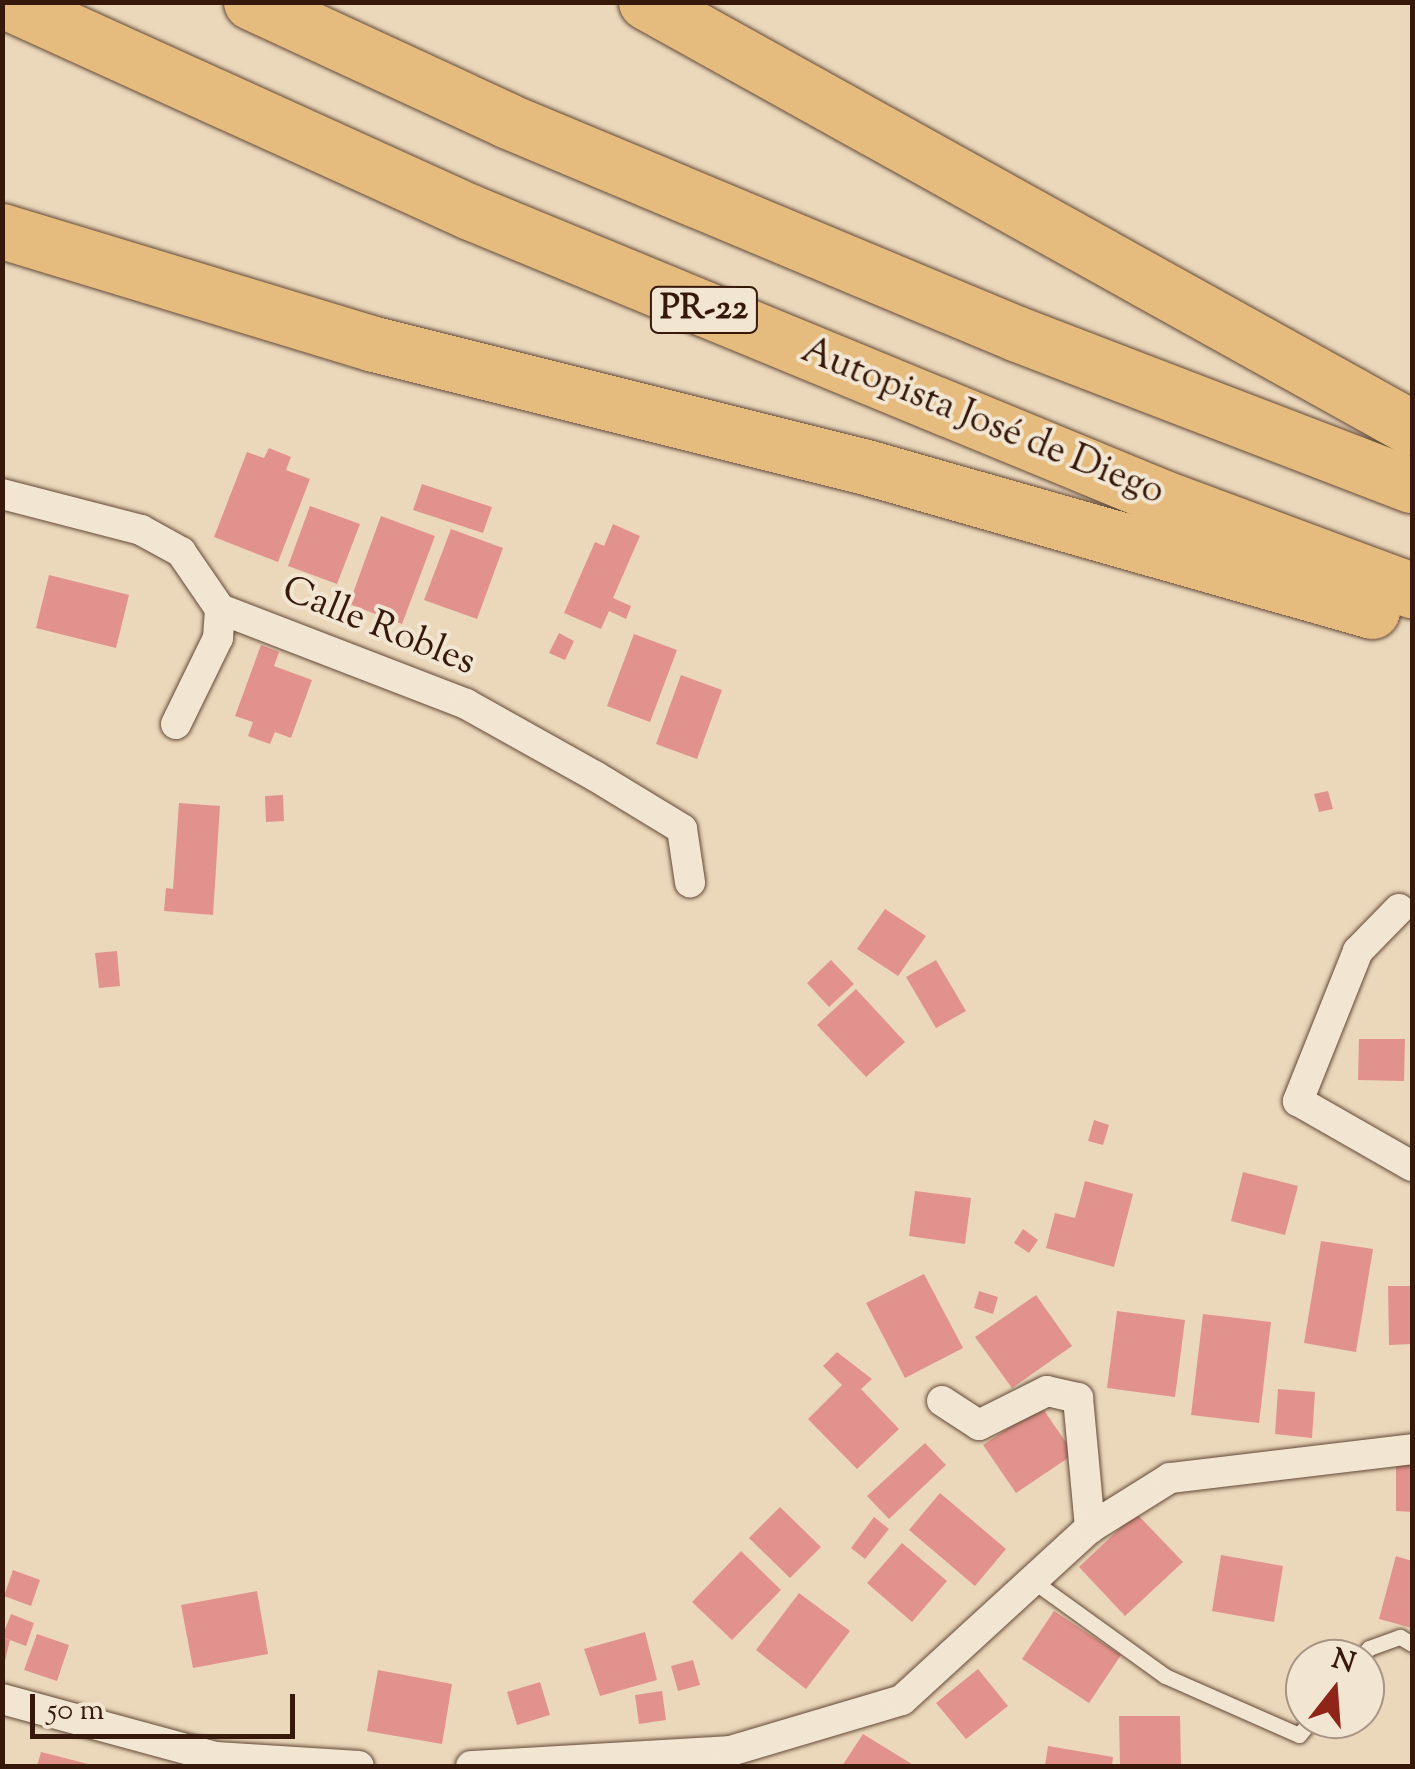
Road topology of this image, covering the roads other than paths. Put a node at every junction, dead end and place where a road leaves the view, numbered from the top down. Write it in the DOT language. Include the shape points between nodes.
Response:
graph roads {
  1 [pos="7,2"];
  2 [pos="251,2"];
  3 [pos="646,2"];
  4 [pos="7,234"];
  5 [pos="1412,428"];
  6 [pos="1412,485"];
  7 [pos="2,494"];
  8 [pos="1412,590"];
  9 [pos="220,609"];
  10 [pos="1412,620"];
  11 [pos="176,724"];
  12 [pos="690,882"];
  13 [pos="1399,909"];
  14 [pos="1412,1166"];
  15 [pos="942,1402"];
  16 [pos="1412,1448"];
  17 [pos="1090,1528"];
  18 [pos="1036,1584"];
  19 [pos="1385,1642"];
  20 [pos="1412,1644"];
  21 [pos="2,1699"];
  22 [pos="1285,1729"];
  23 [pos="739,1759"];
  24 [pos="214,1762"];
  25 [pos="359,1766"];
  26 [pos="471,1766"];
  1 -- 8 [label="highway, Autopista José de Diego / PR-22" via="581,258 1164,498"];
  2 -- 6 [label="highway, PR-22" via="508,120 1015,333"];
  3 -- 5 [label="highway"];
  4 -- 10 [label="highway" via="374,344 866,468"];
  7 -- 9 [label="street, Calle Robles" via="141,530 181,552"];
  9 -- 11 [label="street" via="218,638"];
  9 -- 12 [label="street, Calle Robles" via="466,704 595,776 682,829"];
  13 -- 14 [label="street" via="1358,951 1298,1100"];
  15 -- 17 [label="street" via="979,1425 1047,1391 1078,1398"];
  16 -- 17 [label="street" via="1170,1478"];
  17 -- 18 [label="street"];
  18 -- 22 [label="lane" via="1166,1676"];
  18 -- 23 [label="street" via="902,1700"];
  19 -- 20 [label="lane" via="1400,1637"];
  21 -- 24 [label="street"];
  23 -- 26 [label="street"];
  24 -- 25 [label="street"];
}
